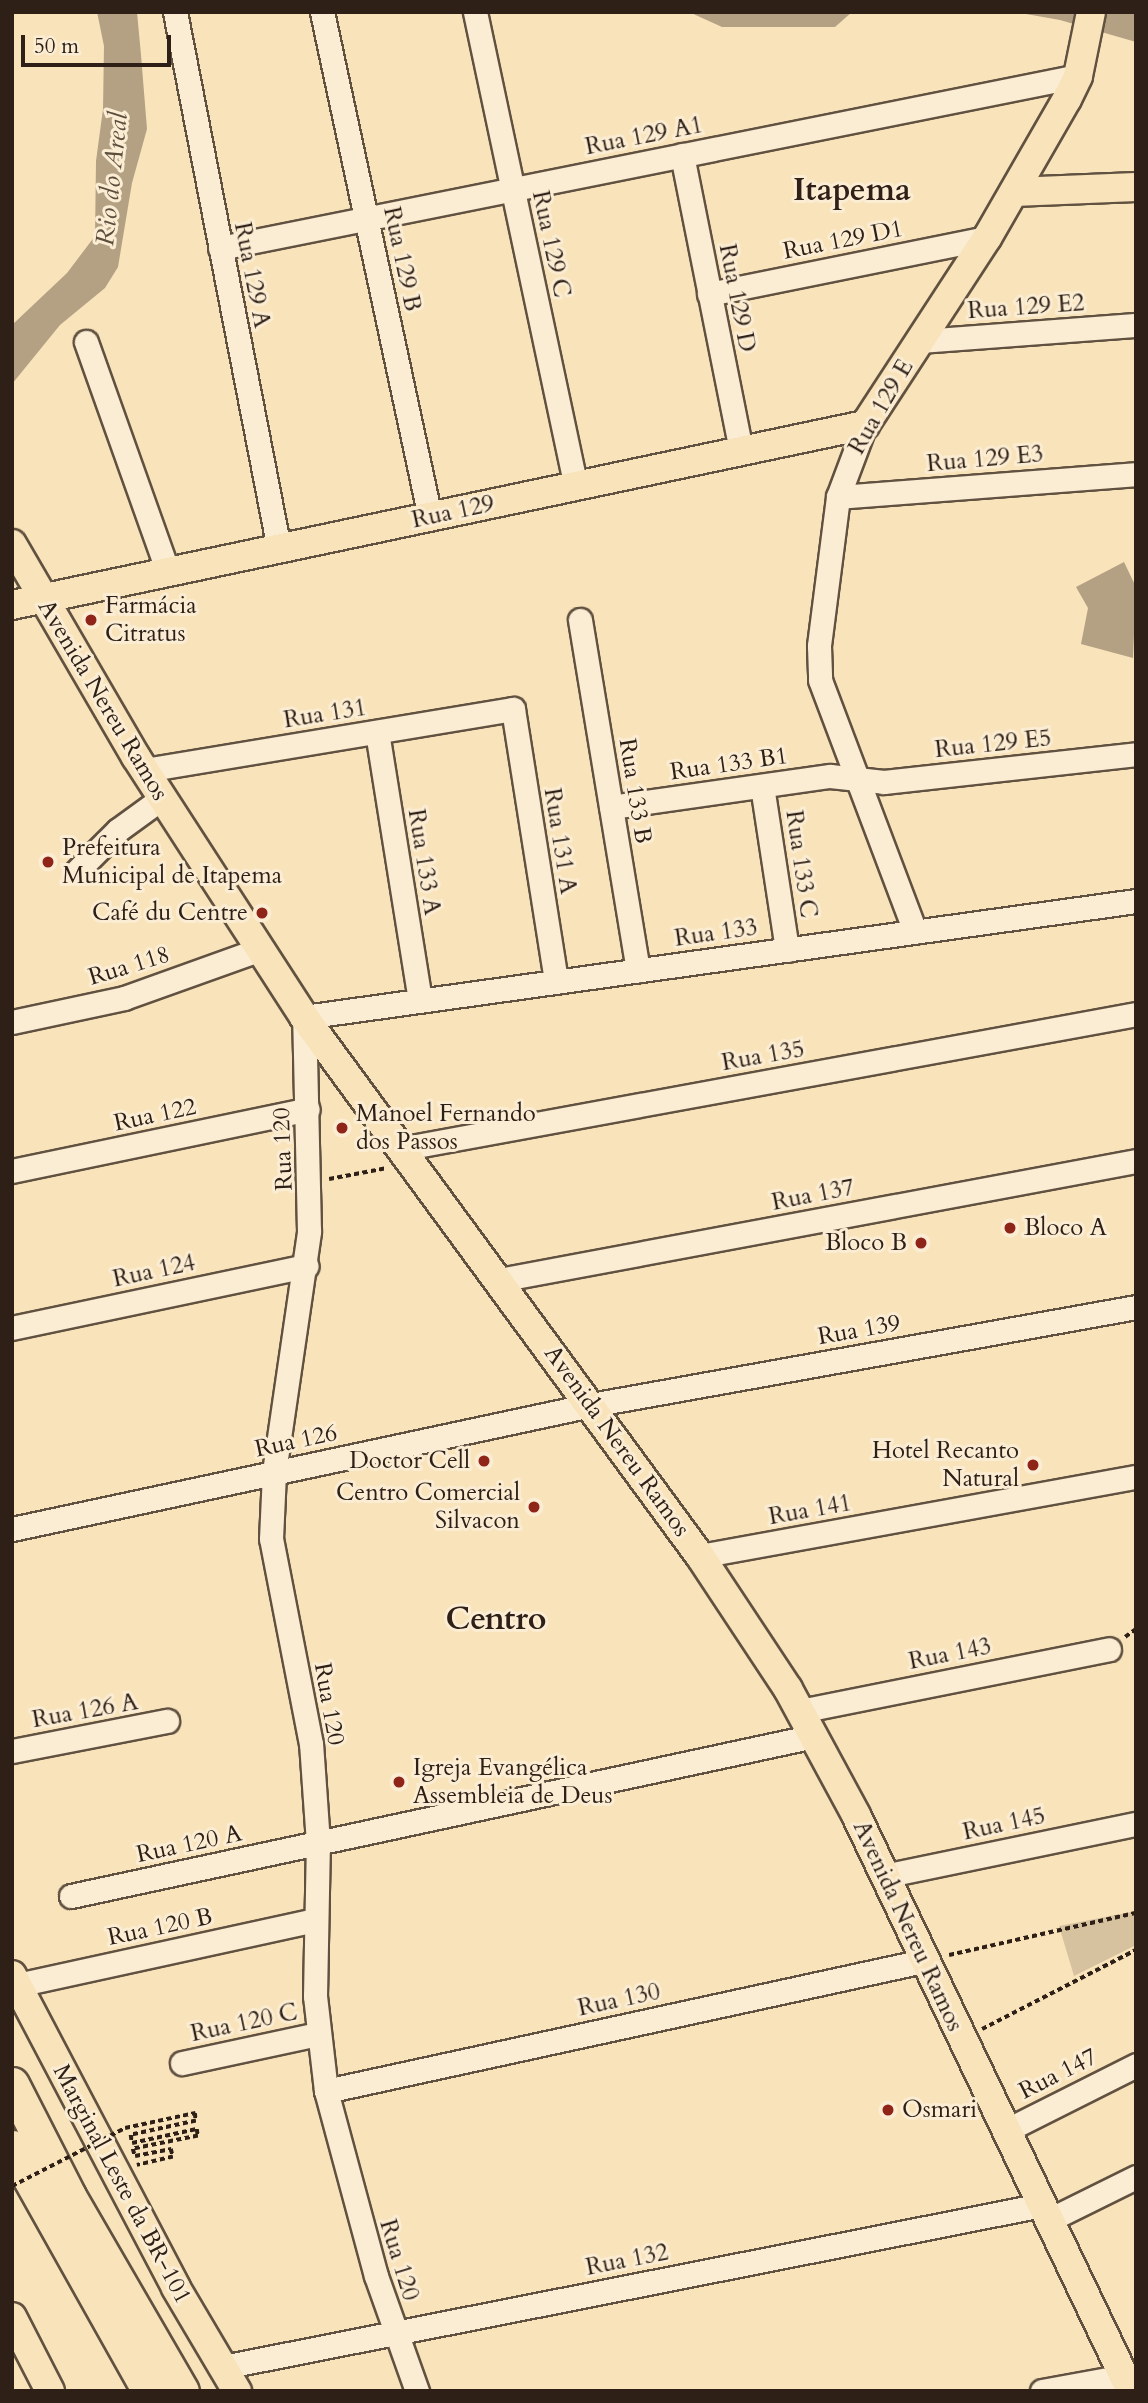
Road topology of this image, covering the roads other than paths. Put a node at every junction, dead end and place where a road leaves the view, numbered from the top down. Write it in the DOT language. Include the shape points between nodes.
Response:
graph roads {
  1 [pos="175,12"];
  2 [pos="322,12"];
  3 [pos="475,12"];
  4 [pos="1089,23"];
  5 [pos="1078,76"];
  6 [pos="682,155"];
  7 [pos="1136,187"];
  8 [pos="513,189"];
  9 [pos="1014,192"];
  10 [pos="366,219"];
  11 [pos="987,238"];
  12 [pos="220,248"];
  13 [pos="709,294"];
  14 [pos="1136,325"];
  15 [pos="921,341"];
  16 [pos="86,342"];
  17 [pos="865,425"];
  18 [pos="741,451"];
  19 [pos="1136,474"];
  20 [pos="576,486"];
  21 [pos="838,497"];
  22 [pos="430,517"];
  23 [pos="12,544"];
  24 [pos="279,549"];
  25 [pos="168,572"];
  26 [pos="41,599"];
  27 [pos="12,605"];
  28 [pos="580,620"];
  29 [pos="513,709"];
  30 [pos="377,732"];
  31 [pos="1136,754"];
  32 [pos="145,770"];
  33 [pos="856,778"];
  34 [pos="762,786"];
  35 [pos="162,798"];
  36 [pos="611,807"];
  37 [pos="77,871"];
  38 [pos="1136,901"];
  39 [pos="915,932"];
  40 [pos="258,950"];
  41 [pos="787,950"];
  42 [pos="638,970"];
  43 [pos="556,982"];
  44 [pos="420,1001"];
  45 [pos="1136,1014"];
  46 [pos="304,1017"];
  47 [pos="12,1022"];
  48 [pos="308,1109"];
  49 [pos="406,1156"];
  50 [pos="1136,1161"];
  51 [pos="12,1171"];
  52 [pos="307,1266"];
  53 [pos="499,1280"];
  54 [pos="1136,1307"];
  55 [pos="12,1328"];
  56 [pos="591,1405"];
  57 [pos="274,1472"];
  58 [pos="1136,1477"];
  59 [pos="12,1529"];
  60 [pos="700,1556"];
  61 [pos="1109,1648"];
  62 [pos="800,1711"];
  63 [pos="167,1721"];
  64 [pos="814,1736"];
  65 [pos="12,1751"];
  66 [pos="1136,1824"];
  67 [pos="318,1843"];
  68 [pos="884,1876"];
  69 [pos="71,1896"];
  70 [pos="314,1920"];
  71 [pos="923,1961"];
  72 [pos="15,1980"];
  73 [pos="317,2034"];
  74 [pos="182,2063"];
  75 [pos="1136,2065"];
  76 [pos="12,2084"];
  77 [pos="326,2091"];
  78 [pos="1005,2131"];
  79 [pos="12,2147"];
  80 [pos="1136,2177"];
  81 [pos="1045,2213"];
  82 [pos="12,2317"];
  83 [pos="394,2333"];
  84 [pos="230,2379"];
  85 [pos="1128,2383"];
  86 [pos="50,2391"];
  87 [pos="149,2391"];
  88 [pos="182,2391"];
  89 [pos="417,2391"];
  90 [pos="1042,2391"];
  1 -- 12 [label="street, Rua 129 A"];
  2 -- 10 [label="street, Rua 129 B"];
  3 -- 8 [label="street, Rua 129 C"];
  4 -- 5 [label="main road, Rua 129 E"];
  5 -- 6 [label="street, Rua 129 A1"];
  5 -- 9 [label="main road, Rua 129 E"];
  6 -- 8 [label="street, Rua 129 A1"];
  6 -- 13 [label="street, Rua 129 D"];
  7 -- 9 [label="main road"];
  8 -- 10 [label="street, Rua 129 A1"];
  8 -- 20 [label="street, Rua 129 C"];
  9 -- 11 [label="main road, Rua 129 E"];
  10 -- 12 [label="street, Rua 129 A1"];
  10 -- 22 [label="street, Rua 129 B"];
  11 -- 13 [label="street, Rua 129 D1"];
  11 -- 15 [label="main road, Rua 129 E"];
  12 -- 24 [label="street, Rua 129 A"];
  13 -- 18 [label="street, Rua 129 D"];
  14 -- 15 [label="street, Rua 129 E2"];
  15 -- 17 [label="main road, Rua 129 E"];
  16 -- 25 [label="street"];
  17 -- 18 [label="main road, Rua 129"];
  17 -- 21 [label="street, Rua 129 E"];
  18 -- 20 [label="main road, Rua 129"];
  19 -- 21 [label="street, Rua 129 E3"];
  20 -- 22 [label="main road, Rua 129"];
  21 -- 33 [label="street, Rua 129 E" via="818,663 824,694"];
  22 -- 24 [label="main road, Rua 129"];
  23 -- 26 [label="main road, Avenida Nereu Ramos"];
  24 -- 25 [label="main road, Rua 129"];
  25 -- 26 [label="main road, Rua 129"];
  26 -- 27 [label="main road, Rua 129"];
  26 -- 32 [label="main road, Avenida Nereu Ramos"];
  28 -- 36 [label="street, Rua 133 B"];
  29 -- 30 [label="street, Rua 131"];
  29 -- 43 [label="street, Rua 131 A"];
  30 -- 32 [label="street, Rua 131"];
  30 -- 44 [label="street, Rua 133 A"];
  31 -- 33 [label="street, Rua 129 E5" via="884,782"];
  32 -- 35 [label="main road, Avenida Nereu Ramos"];
  33 -- 34 [label="street, Rua 133 B1" via="830,776"];
  33 -- 39 [label="street, Rua 129 E"];
  34 -- 36 [label="street, Rua 133 B1"];
  34 -- 41 [label="street, Rua 133 C"];
  35 -- 37 [label="street" via="117,830"];
  35 -- 40 [label="main road, Avenida Nereu Ramos"];
  36 -- 42 [label="street, Rua 133 B"];
  38 -- 39 [label="street, Rua 133"];
  39 -- 41 [label="street, Rua 133"];
  40 -- 46 [label="main road, Avenida Nereu Ramos"];
  40 -- 47 [label="street, Rua 118" via="124,998"];
  41 -- 42 [label="street, Rua 133"];
  42 -- 43 [label="street, Rua 133"];
  43 -- 44 [label="street, Rua 133"];
  44 -- 46 [label="street, Rua 133"];
  45 -- 49 [label="street, Rua 135"];
  46 -- 48 [label="street, Rua 120"];
  46 -- 49 [label="main road, Avenida Nereu Ramos"];
  48 -- 51 [label="street, Rua 122"];
  48 -- 52 [label="street, Rua 120"];
  49 -- 53 [label="main road, Avenida Nereu Ramos"];
  50 -- 53 [label="street, Rua 137"];
  52 -- 55 [label="street, Rua 124"];
  52 -- 57 [label="street, Rua 120"];
  53 -- 56 [label="main road, Avenida Nereu Ramos"];
  54 -- 56 [label="street, Rua 139"];
  56 -- 57 [label="street, Rua 126"];
  56 -- 60 [label="main road, Avenida Nereu Ramos"];
  57 -- 59 [label="street, Rua 126"];
  57 -- 67 [label="street, Rua 120" via="274,1564 309,1732"];
  58 -- 60 [label="street, Rua 141"];
  60 -- 62 [label="main road, Avenida Nereu Ramos"];
  61 -- 62 [label="street, Rua 143"];
  62 -- 64 [label="main road, Avenida Nereu Ramos"];
  63 -- 65 [label="street, Rua 126 A"];
  64 -- 67 [label="street, Rua 120 A"];
  64 -- 68 [label="main road, Avenida Nereu Ramos"];
  66 -- 68 [label="street, Rua 145"];
  67 -- 69 [label="street, Rua 120 A"];
  67 -- 70 [label="street, Rua 120"];
  68 -- 71 [label="main road, Avenida Nereu Ramos"];
  70 -- 72 [label="street, Rua 120 B"];
  70 -- 73 [label="street, Rua 120"];
  71 -- 77 [label="street, Rua 130"];
  71 -- 78 [label="main road, Avenida Nereu Ramos"];
  72 -- 84 [label="main road, Marginal Leste da BR-101"];
  73 -- 74 [label="street, Rua 120 C"];
  73 -- 77 [label="street, Rua 120"];
  75 -- 78 [label="street, Rua 147"];
  76 -- 88 [label="highway" via="76,2207"];
  77 -- 83 [label="street, Rua 120"];
  78 -- 81 [label="main road, Avenida Nereu Ramos"];
  79 -- 87 [label="highway"];
  80 -- 81 [label="street, Rua 132"];
  81 -- 83 [label="street, Rua 132"];
  81 -- 85 [label="main road, Avenida Nereu Ramos"];
  82 -- 86 [label="main road"];
  83 -- 84 [label="street, Rua 132"];
  83 -- 89 [label="street, Rua 120"];
  85 -- 90 [label="street"];
}
